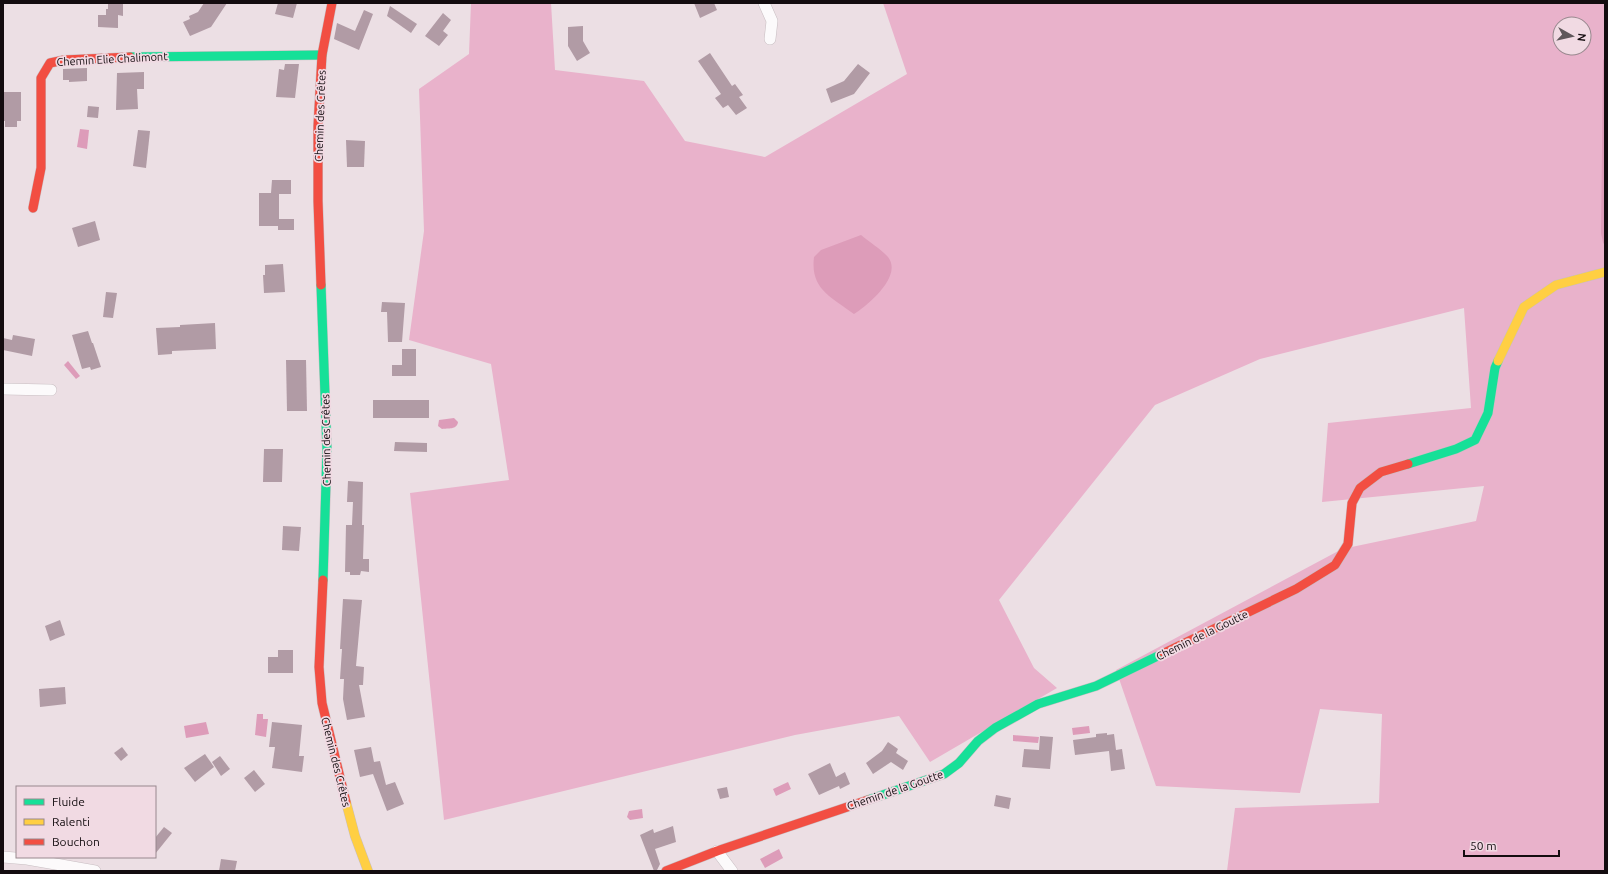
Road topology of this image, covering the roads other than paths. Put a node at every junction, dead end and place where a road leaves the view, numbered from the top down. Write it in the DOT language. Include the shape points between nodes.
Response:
graph roads {
  1 [pos="332,3"];
  2 [pos="764,3"];
  3 [pos="770,38"];
  4 [pos="322,55"];
  5 [pos="33,208"];
  6 [pos="1605,272"];
  7 [pos="3,389"];
  8 [pos="51,390"];
  9 [pos="717,851"];
  10 [pos="3,857"];
  11 [pos="95,871"];
  12 [pos="368,871"];
  13 [pos="666,871"];
  14 [pos="732,871"];
  1 -- 4 [label="street, Chemin des Crêtes"];
  2 -- 3 [label="street" via="772,21"];
  4 -- 5 [label="street, Chemin Elie Chalimont" via="129,57 50,63 42,78 41,168"];
  4 -- 12 [label="street, Chemin des Crêtes" via="318,126 318,201 325,394 326,520 319,667 322,703 338,770 355,836"];
  6 -- 9 [label="street, Chemin de la Goutte" via="1556,285 1524,307 1495,368 1488,412 1475,440 1456,449 1381,472 1360,488 1352,502 1348,544 1335,565 1296,589 1096,686 1038,704 995,728 944,774"];
  7 -- 8 [label="street"];
  9 -- 13 [label="street, Chemin de la Goutte"];
  9 -- 14 [label="street"];
  10 -- 11 [label="street"];
}
